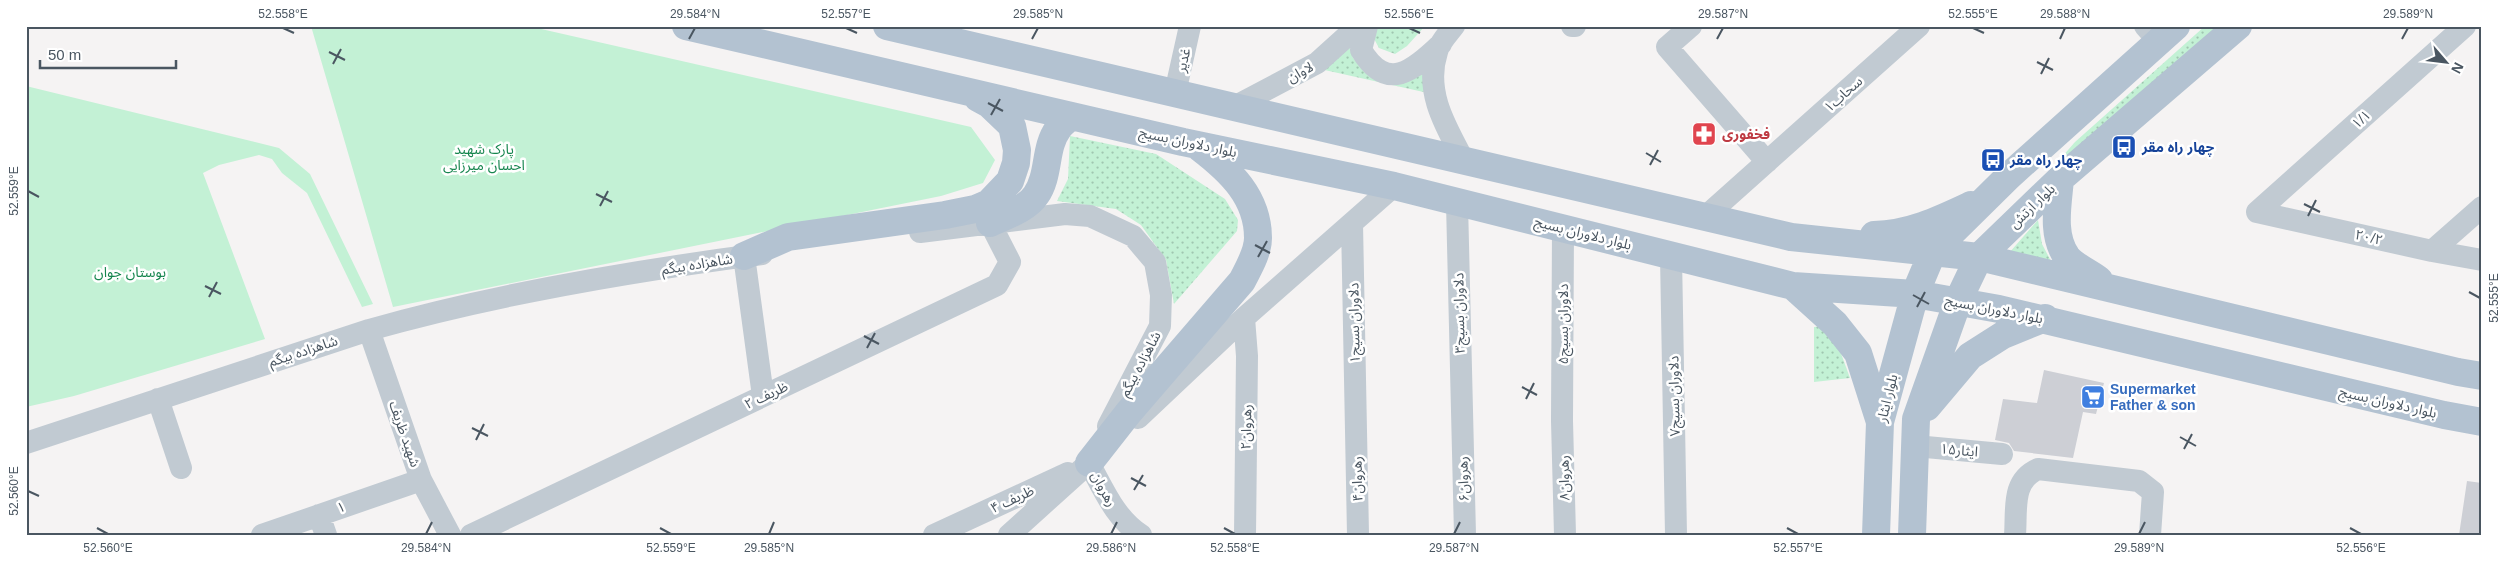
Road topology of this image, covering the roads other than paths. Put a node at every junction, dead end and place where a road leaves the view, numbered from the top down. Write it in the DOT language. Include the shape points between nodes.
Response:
graph roads {
  1 [pos="686,26"];
  2 [pos="887,26"];
  3 [pos="1190,26"];
  4 [pos="1358,26"];
  5 [pos="1367,26"];
  6 [pos="1691,26"];
  7 [pos="1920,26"];
  8 [pos="2238,26"];
  9 [pos="2465,26"];
  10 [pos="2160,31"];
  11 [pos="1448,35"];
  12 [pos="968,92"];
  13 [pos="1175,93"];
  14 [pos="1234,107"];
  15 [pos="1072,116"];
  16 [pos="1194,144"];
  17 [pos="1464,161"];
  18 [pos="1767,162"];
  19 [pos="2060,179"];
  20 [pos="1394,186"];
  21 [pos="1986,198"];
  22 [pos="1457,203"];
  23 [pos="2482,207"];
  24 [pos="2256,212"];
  25 [pos="1705,217"];
  26 [pos="990,222"];
  27 [pos="1352,223"];
  28 [pos="1563,228"];
  29 [pos="1791,237"];
  30 [pos="1934,251"];
  31 [pos="2432,252"];
  32 [pos="744,256"];
  33 [pos="1671,256"];
  34 [pos="1979,257"];
  35 [pos="2482,260"];
  36 [pos="1793,286"];
  37 [pos="2110,288"];
  38 [pos="1915,294"];
  39 [pos="1958,301"];
  40 [pos="2168,302"];
  41 [pos="1244,318"];
  42 [pos="2045,318"];
  43 [pos="368,330"];
  44 [pos="2150,344"];
  45 [pos="2482,376"];
  46 [pos="763,396"];
  47 [pos="158,399"];
  48 [pos="1916,419"];
  49 [pos="1562,420"];
  50 [pos="1462,422"];
  51 [pos="1880,422"];
  52 [pos="2482,422"];
  53 [pos="1357,424"];
  54 [pos="26,443"];
  55 [pos="1915,446"];
  56 [pos="2002,454"];
  57 [pos="1090,463"];
  58 [pos="181,468"];
  59 [pos="421,480"];
  60 [pos="323,525"];
  61 [pos="262,535"];
  62 [pos="450,535"];
  63 [pos="471,535"];
  64 [pos="934,535"];
  65 [pos="1009,535"];
  66 [pos="1141,535"];
  67 [pos="1245,535"];
  68 [pos="1358,535"];
  69 [pos="1465,535"];
  70 [pos="1565,535"];
  71 [pos="1676,535"];
  72 [pos="1876,535"];
  73 [pos="1912,535"];
  74 [pos="2015,535"];
  75 [pos="2150,535"];
  1 -- 12 [label="main road, بلوار دلاوران بسیج"];
  2 -- 13 [label="main road"];
  3 -- 13 [label="street, غدیر"];
  4 -- 14 [label="street, لاوان" via="1317,63"];
  5 -- 11 [label="street" via="1361,50 1370,65 1387,74 1403,74 1420,64"];
  6 -- 18 [label="street" via="1667,47"];
  7 -- 18 [label="street, ۱سحاب"];
  8 -- 19 [label="main road, بلوار ارتش"];
  9 -- 24 [label="street, ۱/۱"];
  10 -- 21 [label="main road"];
  11 -- 17 [label="street" via="1437,51 1432,82 1441,119"];
  12 -- 15 [label="main road, بلوار دلاوران بسیج"];
  12 -- 32 [label="main road" via="1005,118 1016,138 1016,163 1010,180 990,203 944,216 788,237"];
  13 -- 14 [label="main road"];
  14 -- 17 [label="main road"];
  15 -- 16 [label="main road, بلوار دلاوران بسیج"];
  15 -- 26 [label="main road" via="1057,130 1044,180 1036,196"];
  16 -- 20 [label="main road, بلوار دلاوران بسیج"];
  16 -- 57 [label="main road" via="1226,168 1249,199 1258,239 1252,259 1242,282 1129,412"];
  17 -- 25 [label="main road"];
  18 -- 25 [label="street, ۱سحاب"];
  19 -- 34 [label="main road, بلوار ارتش"];
  19 -- 37 [label="main road" via="2056,223 2060,242 2067,257"];
  20 -- 22 [label="main road, بلوار دلاوران بسیج"];
  20 -- 27 [label="street"];
  21 -- 29 [label="main road" via="1930,224 1893,234"];
  21 -- 30 [label="main road"];
  22 -- 28 [label="main road, بلوار دلاوران بسیج"];
  22 -- 50 [label="street, دلاوران بسیج۳"];
  23 -- 31 [label="street"];
  24 -- 31 [label="street, ۲۰/۲"];
  25 -- 29 [label="main road"];
  26 -- 32 [label="street, شاهزاده بیگم"];
  26 -- 46 [label="street, ظریف ۲" via="1010,262 997,285"];
  26 -- 57 [label="street, شاهزاده بیگم" via="1065,214 1090,216 1133,236 1155,262 1161,295 1160,326"];
  27 -- 41 [label="street"];
  27 -- 53 [label="street, دلاوران بسیج۱"];
  28 -- 33 [label="main road, بلوار دلاوران بسیج"];
  28 -- 49 [label="street, دلاوران بسیج۵"];
  29 -- 30 [label="main road"];
  30 -- 34 [label="main road"];
  30 -- 38 [label="main road, بلوار ایثار"];
  31 -- 35 [label="street, ۲۰/۲"];
  32 -- 43 [label="street, شاهزاده بیگم" via="547,289 421,315"];
  32 -- 46 [label="street"];
  33 -- 36 [label="main road, بلوار دلاوران بسیج"];
  33 -- 71 [label="street, دلاوران بسیج۷"];
  34 -- 37 [label="main road"];
  34 -- 39 [label="main road, بلوار ارتش"];
  36 -- 38 [label="main road, بلوار دلاوران بسیج"];
  36 -- 51 [label="main road" via="1835,324 1858,353"];
  37 -- 40 [label="main road"];
  38 -- 39 [label="main road, بلوار دلاوران بسیج"];
  38 -- 51 [label="main road, بلوار ایثار"];
  39 -- 42 [label="main road, بلوار دلاوران بسیج"];
  39 -- 48 [label="main road"];
  40 -- 44 [label="main road" via="2156,305 2143,317 2142,335"];
  40 -- 45 [label="main road"];
  41 -- 57 [label="street"];
  41 -- 67 [label="street, رهروان۲"];
  42 -- 44 [label="main road, بلوار دلاوران بسیج"];
  42 -- 48 [label="main road" via="2003,335 1970,356"];
  43 -- 47 [label="street, شاهزاده بیگم"];
  43 -- 59 [label="street, شهید ظریف"];
  44 -- 52 [label="main road, بلوار دلاوران بسیج"];
  46 -- 63 [label="street, ظریف ۲"];
  47 -- 54 [label="street, شاهزاده بیگم"];
  47 -- 58 [label="street"];
  48 -- 55 [label="main road"];
  49 -- 70 [label="street, رهروان۸"];
  50 -- 69 [label="street, رهروان۶"];
  51 -- 72 [label="main road, بلوار ایثار"];
  53 -- 68 [label="street, رهروان۴"];
  55 -- 56 [label="street, ایثار۱۵"];
  55 -- 73 [label="main road"];
  57 -- 64 [label="street, ظریف ۴"];
  57 -- 65 [label="street"];
  57 -- 66 [label="street, رهروان" via="1116,512"];
  59 -- 60 [label="street, ۱"];
  59 -- 62 [label="street, شهید ظریف"];
  60 -- 61 [label="street, ۱"];
  74 -- 75 [label="street" via="2018,488 2026,475 2038,470 2147,485 2153,492"];
}
